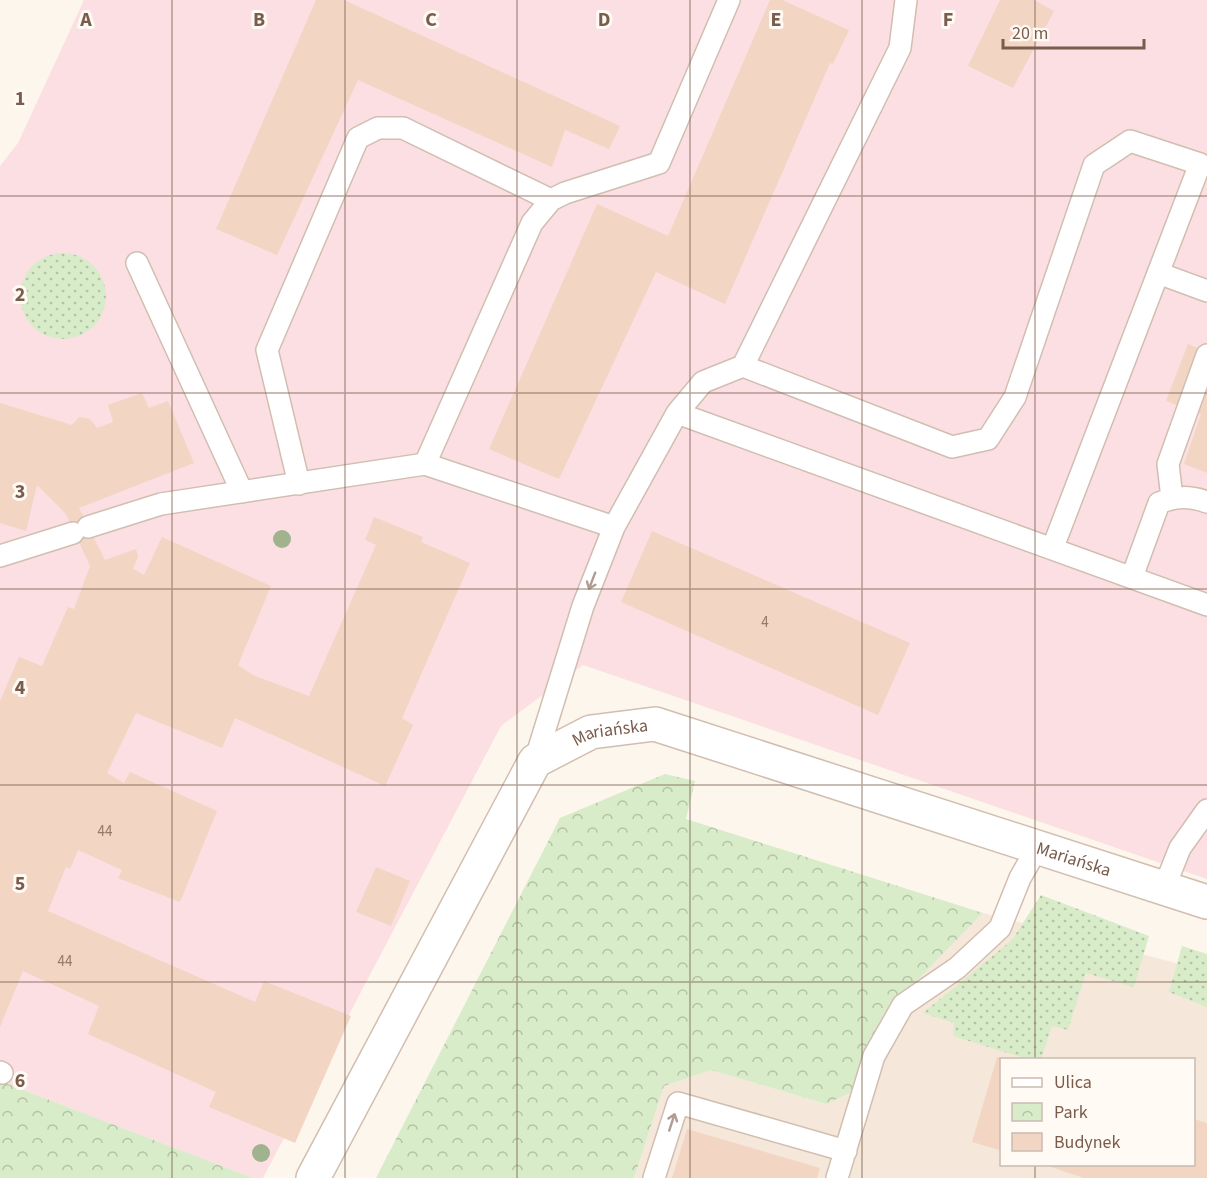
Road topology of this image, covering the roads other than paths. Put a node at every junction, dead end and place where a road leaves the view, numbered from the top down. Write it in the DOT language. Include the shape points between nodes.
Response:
graph roads {
  1 [pos="729,0"];
  2 [pos="906,0"];
  3 [pos="551,200"];
  4 [pos="136,263"];
  5 [pos="1158,273"];
  6 [pos="1207,291"];
  7 [pos="1207,355"];
  8 [pos="742,366"];
  9 [pos="677,413"];
  10 [pos="425,464"];
  11 [pos="299,484"];
  12 [pos="242,492"];
  13 [pos="1172,498"];
  14 [pos="1207,502"];
  15 [pos="614,527"];
  16 [pos="1053,548"];
  17 [pos="0,556"];
  18 [pos="1132,577"];
  19 [pos="1207,605"];
  20 [pos="535,760"];
  21 [pos="1207,810"];
  22 [pos="1036,848"];
  23 [pos="1164,888"];
  24 [pos="1207,902"];
  25 [pos="846,1151"];
  26 [pos="313,1178"];
  27 [pos="654,1178"];
  28 [pos="837,1178"];
  1 -- 3 [label="lane" via="659,163"];
  2 -- 8 [label="lane" via="900,48"];
  3 -- 10 [label="lane" via="532,223"];
  3 -- 11 [label="lane" via="403,128 378,128 358,138 267,350"];
  4 -- 12 [label="lane"];
  5 -- 6 [label="lane"];
  5 -- 8 [label="lane" via="1200,164 1130,141 1094,165 1015,397 988,439 952,447"];
  5 -- 16 [label="lane"];
  7 -- 13 [label="lane" via="1168,464"];
  8 -- 9 [label="lane" via="703,382"];
  9 -- 15 [label="lane"];
  9 -- 16 [label="lane"];
  10 -- 11 [label="lane"];
  10 -- 15 [label="lane"];
  11 -- 12 [label="lane"];
  12 -- 17 [label="lane" via="161,504"];
  13 -- 14 [label="lane" via="1193,497"];
  13 -- 18 [label="lane" via="1159,503"];
  15 -- 20 [label="lane, one-way" via="583,606"];
  16 -- 18 [label="lane"];
  18 -- 19 [label="lane"];
  20 -- 22 [label="street, Mariańska" via="591,732 656,724"];
  20 -- 26 [label="street"];
  21 -- 23 [label="lane" via="1180,848"];
  22 -- 23 [label="street, Mariańska"];
  22 -- 25 [label="lane" via="1000,928 957,968 903,1005 874,1056"];
  23 -- 24 [label="street, Mariańska"];
  27 -- 25 [label="lane, one-way" via="678,1103"];
  25 -- 28 [label="lane"];
}
